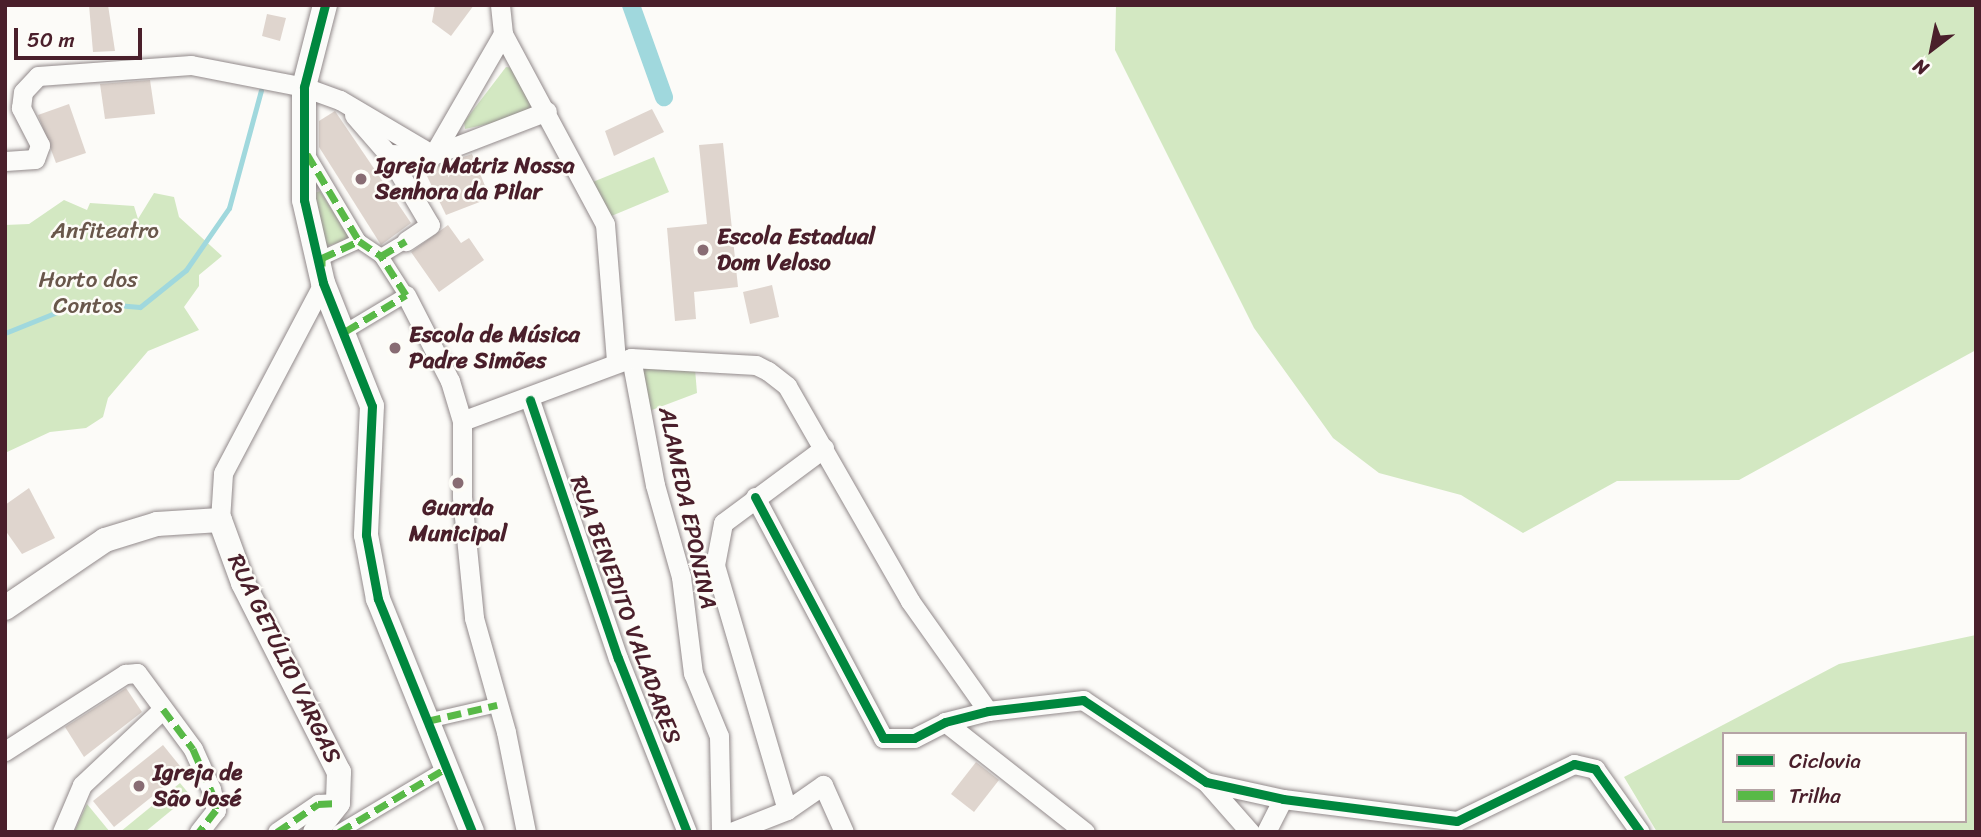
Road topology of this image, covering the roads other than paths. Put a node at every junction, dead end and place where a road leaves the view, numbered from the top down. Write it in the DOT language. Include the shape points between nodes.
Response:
graph roads {
  1 [pos="325,5"];
  2 [pos="499,5"];
  3 [pos="503,34"];
  4 [pos="304,87"];
  5 [pos="340,100"];
  6 [pos="547,111"];
  7 [pos="305,138"];
  8 [pos="388,154"];
  9 [pos="433,155"];
  10 [pos="10,162"];
  11 [pos="359,241"];
  12 [pos="406,241"];
  13 [pos="381,256"];
  14 [pos="323,284"];
  15 [pos="405,295"];
  16 [pos="345,331"];
  17 [pos="624,360"];
  18 [pos="530,400"];
  19 [pos="462,421"];
  20 [pos="824,448"];
  21 [pos="755,497"];
  22 [pos="220,520"];
  23 [pos="5,608"];
  24 [pos="497,705"];
  25 [pos="163,709"];
  26 [pos="988,711"];
  27 [pos="427,721"];
  28 [pos="944,722"];
  29 [pos="5,751"];
  30 [pos="448,767"];
  31 [pos="1206,782"];
  32 [pos="1283,799"];
  33 [pos="338,803"];
  34 [pos="788,810"];
  35 [pos="1460,826"];
  36 [pos="62,832"];
  37 [pos="199,832"];
  38 [pos="277,832"];
  39 [pos="315,832"];
  40 [pos="339,832"];
  41 [pos="472,832"];
  42 [pos="526,832"];
  43 [pos="687,832"];
  44 [pos="721,832"];
  45 [pos="731,832"];
  46 [pos="844,832"];
  47 [pos="1085,832"];
  48 [pos="1250,832"];
  49 [pos="1266,832"];
  50 [pos="1640,832"];
  1 -- 4 [label="street"];
  2 -- 3 [label="street"];
  3 -- 6 [label="street, ALAMEDA EPONINA"];
  3 -- 9 [label="street"];
  4 -- 5 [label="street"];
  4 -- 7 [label="street"];
  4 -- 10 [label="street" via="191,65 38,76 23,92 21,108 40,145 35,159"];
  5 -- 8 [label="street"];
  5 -- 9 [label="street"];
  6 -- 9 [label="street"];
  6 -- 17 [label="street, ALAMEDA EPONINA" via="605,224"];
  7 -- 11 [label="street" via="305,151"];
  7 -- 14 [label="street" via="304,200"];
  8 -- 9 [label="street"];
  8 -- 12 [label="street" via="430,225"];
  11 -- 13 [label="street"];
  11 -- 14 [label="street" via="322,258"];
  12 -- 13 [label="street"];
  13 -- 15 [label="street"];
  14 -- 16 [label="street"];
  14 -- 22 [label="street" via="223,473"];
  15 -- 16 [label="street"];
  15 -- 19 [label="street" via="450,382"];
  16 -- 27 [label="street" via="372,406 366,535 378,599"];
  17 -- 18 [label="street"];
  17 -- 20 [label="street" via="768,371 787,386"];
  17 -- 44 [label="street, ALAMEDA EPONINA" via="681,577 693,673 719,736"];
  18 -- 19 [label="street"];
  18 -- 43 [label="street, RUA BENEDITO VALADARES" via="618,659"];
  19 -- 24 [label="street" via="463,497 474,618"];
  20 -- 21 [label="street"];
  20 -- 26 [label="street" via="910,601"];
  21 -- 28 [label="street" via="883,738 914,738"];
  21 -- 34 [label="street" via="723,523 715,565"];
  22 -- 23 [label="street" via="157,524 105,540"];
  22 -- 33 [label="street, RUA GETÚLIO VARGAS" via="243,583 340,772"];
  24 -- 27 [label="street"];
  24 -- 42 [label="street"];
  25 -- 29 [label="street" via="147,682 132,671"];
  25 -- 36 [label="street" via="82,785"];
  25 -- 37 [label="street" via="193,749 213,795 216,810"];
  26 -- 28 [label="street"];
  26 -- 31 [label="street" via="1083,700"];
  27 -- 30 [label="street"];
  28 -- 47 [label="street"];
  30 -- 40 [label="street"];
  30 -- 41 [label="street"];
  31 -- 32 [label="street"];
  31 -- 48 [label="street"];
  32 -- 35 [label="street"];
  32 -- 49 [label="street"];
  33 -- 38 [label="street" via="318,804"];
  33 -- 39 [label="street"];
  34 -- 45 [label="street"];
  34 -- 46 [label="street" via="823,785"];
  35 -- 50 [label="street" via="1560,768 1595,769"];
}
